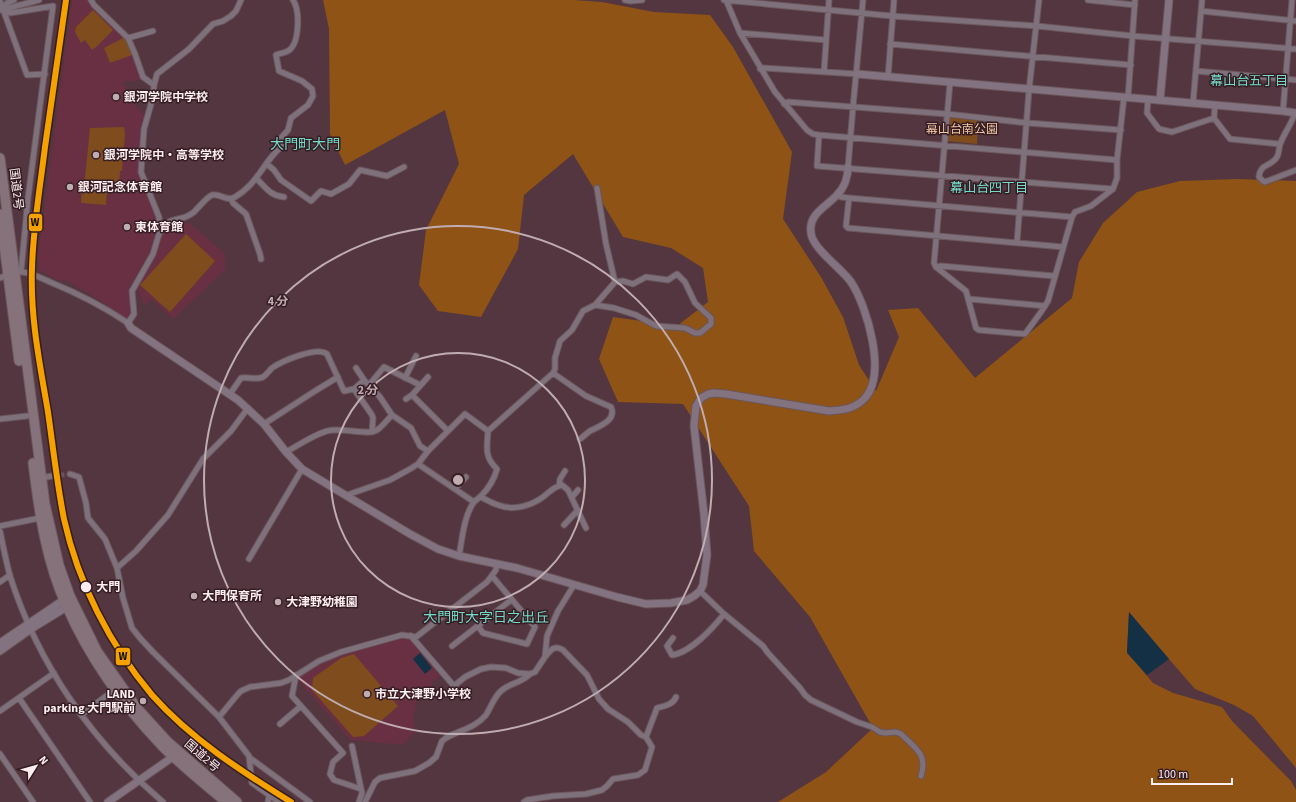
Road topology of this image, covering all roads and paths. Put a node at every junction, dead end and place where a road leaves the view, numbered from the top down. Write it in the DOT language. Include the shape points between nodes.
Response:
graph roads {
  1 [pos="14,0"];
  2 [pos="39,0"];
  3 [pos="91,0"];
  4 [pos="241,0"];
  5 [pos="293,0"];
  6 [pos="625,0"];
  7 [pos="642,0"];
  8 [pos="725,0"];
  9 [pos="829,0"];
  10 [pos="863,0"];
  11 [pos="894,0"];
  12 [pos="1039,0"];
  13 [pos="1088,0"];
  14 [pos="1170,0"];
  15 [pos="1202,0"];
  16 [pos="1292,0"];
  17 [pos="0,1"];
  18 [pos="1135,2"];
  19 [pos="828,9"];
  20 [pos="1,10"];
  21 [pos="1201,11"];
  22 [pos="862,13"];
  23 [pos="892,16"];
  24 [pos="1293,20"];
  25 [pos="1037,26"];
  26 [pos="153,31"];
  27 [pos="740,34"];
  28 [pos="1133,36"];
  29 [pos="128,38"];
  30 [pos="1166,38"];
  31 [pos="826,40"];
  32 [pos="1198,41"];
  33 [pos="890,44"];
  34 [pos="1288,49"];
  35 [pos="1296,49"];
  36 [pos="1034,56"];
  37 [pos="1131,65"];
  38 [pos="760,69"];
  39 [pos="1196,71"];
  40 [pos="824,72"];
  41 [pos="45,74"];
  42 [pos="857,74"];
  43 [pos="888,77"];
  44 [pos="1286,79"];
  45 [pos="1296,80"];
  46 [pos="950,82"];
  47 [pos="154,85"];
  48 [pos="1029,90"];
  49 [pos="1126,97"];
  50 [pos="1148,99"];
  51 [pos="1160,100"];
  52 [pos="1193,103"];
  53 [pos="784,104"];
  54 [pos="1215,105"];
  55 [pos="853,106"];
  56 [pos="1283,111"];
  57 [pos="1296,113"];
  58 [pos="947,114"];
  59 [pos="1214,118"];
  60 [pos="1028,122"];
  61 [pos="1121,130"];
  62 [pos="820,136"];
  63 [pos="850,139"];
  64 [pos="1279,144"];
  65 [pos="944,146"];
  66 [pos="1025,152"];
  67 [pos="0,158"];
  68 [pos="1117,160"];
  69 [pos="267,164"];
  70 [pos="404,167"];
  71 [pos="848,167"];
  72 [pos="1296,170"];
  73 [pos="942,176"];
  74 [pos="257,179"];
  75 [pos="1022,182"];
  76 [pos="597,188"];
  77 [pos="1113,189"];
  78 [pos="838,194"];
  79 [pos="284,197"];
  80 [pos="848,198"];
  81 [pos="231,199"];
  82 [pos="939,206"];
  83 [pos="1020,212"];
  84 [pos="0,214"];
  85 [pos="1072,217"];
  86 [pos="159,234"];
  87 [pos="937,236"];
  88 [pos="1017,242"];
  89 [pos="1063,247"];
  90 [pos="261,259"];
  91 [pos="936,267"];
  92 [pos="11,274"];
  93 [pos="1054,276"];
  94 [pos="615,282"];
  95 [pos="969,299"];
  96 [pos="596,305"];
  97 [pos="1045,306"];
  98 [pos="128,323"];
  99 [pos="416,356"];
  100 [pos="356,368"];
  101 [pos="553,373"];
  102 [pos="428,377"];
  103 [pos="338,378"];
  104 [pos="405,378"];
  105 [pos="364,380"];
  106 [pos="369,385"];
  107 [pos="420,386"];
  108 [pos="354,389"];
  109 [pos="230,394"];
  110 [pos="412,395"];
  111 [pos="406,399"];
  112 [pos="248,408"];
  113 [pos="392,415"];
  114 [pos="26,416"];
  115 [pos="0,419"];
  116 [pos="264,424"];
  117 [pos="448,431"];
  118 [pos="488,431"];
  119 [pos="372,432"];
  120 [pos="580,439"];
  121 [pos="428,451"];
  122 [pos="286,452"];
  123 [pos="418,464"];
  124 [pos="302,469"];
  125 [pos="565,471"];
  126 [pos="70,474"];
  127 [pos="52,476"];
  128 [pos="466,477"];
  129 [pos="41,478"];
  130 [pos="559,486"];
  131 [pos="455,489"];
  132 [pos="578,490"];
  133 [pos="347,495"];
  134 [pos="481,497"];
  135 [pos="572,497"];
  136 [pos="474,502"];
  137 [pos="578,510"];
  138 [pos="40,518"];
  139 [pos="564,525"];
  140 [pos="0,526"];
  141 [pos="586,528"];
  142 [pos="0,531"];
  143 [pos="459,556"];
  144 [pos="249,560"];
  145 [pos="496,564"];
  146 [pos="117,568"];
  147 [pos="10,575"];
  148 [pos="492,576"];
  149 [pos="0,582"];
  150 [pos="574,585"];
  151 [pos="700,591"];
  152 [pos="511,600"];
  153 [pos="69,601"];
  154 [pos="724,614"];
  155 [pos="30,626"];
  156 [pos="478,626"];
  157 [pos="411,636"];
  158 [pos="673,638"];
  159 [pos="0,643"];
  160 [pos="452,646"];
  161 [pos="0,651"];
  162 [pos="545,657"];
  163 [pos="54,673"];
  164 [pos="530,674"];
  165 [pos="296,675"];
  166 [pos="114,690"];
  167 [pos="676,697"];
  168 [pos="19,698"];
  169 [pos="301,706"];
  170 [pos="0,711"];
  171 [pos="81,715"];
  172 [pos="218,717"];
  173 [pos="280,724"];
  174 [pos="646,737"];
  175 [pos="352,746"];
  176 [pos="0,754"];
  177 [pos="176,755"];
  178 [pos="250,758"];
  179 [pos="921,776"];
  180 [pos="139,781"];
  181 [pos="361,789"];
  182 [pos="269,796"];
  183 [pos="33,802"];
  184 [pos="90,802"];
  185 [pos="108,802"];
  186 [pos="163,802"];
  187 [pos="226,802"];
  188 [pos="237,802"];
  189 [pos="268,802"];
  190 [pos="279,802"];
  191 [pos="310,802"];
  192 [pos="359,802"];
  193 [pos="365,802"];
  194 [pos="524,802"];
  1 -- 20 [label="street"];
  2 -- 20 [label="street"];
  3 -- 29 [label="street"];
  4 -- 47 [label="street" via="231,16 213,24 189,49 157,74"];
  5 -- 69 [label="street" via="299,20 294,45 289,51 276,54 279,71 302,81 312,89 313,96 308,105 291,118 288,130 281,138 281,147 272,154"];
  6 -- 7 [label="street"];
  8 -- 19 [label="street"];
  8 -- 27 [label="street"];
  9 -- 19 [label="street"];
  10 -- 22 [label="street"];
  11 -- 23 [label="street"];
  12 -- 25 [label="street"];
  13 -- 18 [label="street"];
  14 -- 30 [label="street"];
  15 -- 21 [label="street"];
  16 -- 24 [label="street"];
  17 -- 20 [label="street"];
  18 -- 28 [label="street"];
  19 -- 22 [label="street"];
  19 -- 31 [label="street"];
  20 -- 41 [label="street" via="27,75"];
  20 -- 41 [label="street" via="10,13 53,6"];
  21 -- 24 [label="street"];
  21 -- 32 [label="street"];
  22 -- 23 [label="street"];
  22 -- 42 [label="street"];
  23 -- 25 [label="street"];
  23 -- 33 [label="street"];
  24 -- 34 [label="street"];
  25 -- 28 [label="street"];
  25 -- 36 [label="street"];
  26 -- 29 [label="street"];
  27 -- 31 [label="street"];
  27 -- 38 [label="street"];
  28 -- 30 [label="street"];
  28 -- 37 [label="street"];
  29 -- 47 [label="street" via="143,77"];
  30 -- 32 [label="street"];
  30 -- 51 [label="street"];
  31 -- 40 [label="street"];
  32 -- 34 [label="street"];
  32 -- 39 [label="street"];
  33 -- 36 [label="street"];
  33 -- 43 [label="street"];
  34 -- 35 [label="street"];
  34 -- 44 [label="street"];
  36 -- 37 [label="street"];
  36 -- 48 [label="street"];
  37 -- 49 [label="street"];
  38 -- 40 [label="street"];
  38 -- 53 [label="street"];
  39 -- 44 [label="street"];
  39 -- 52 [label="street"];
  40 -- 42 [label="street"];
  41 -- 92 [label="street" via="28,198"];
  42 -- 43 [label="street"];
  42 -- 55 [label="street"];
  43 -- 46 [label="street"];
  44 -- 45 [label="street"];
  44 -- 56 [label="street"];
  46 -- 48 [label="street"];
  46 -- 58 [label="street"];
  47 -- 86 [label="street" via="144,129 141,172 159,217"];
  48 -- 49 [label="street"];
  48 -- 60 [label="street"];
  49 -- 50 [label="street"];
  49 -- 61 [label="street"];
  50 -- 51 [label="street"];
  50 -- 59 [label="street" via="1147,113 1162,130 1172,132"];
  51 -- 52 [label="street"];
  52 -- 54 [label="street"];
  53 -- 55 [label="street" via="788,102"];
  53 -- 62 [label="street" via="810,133"];
  54 -- 56 [label="street"];
  54 -- 59 [label="street"];
  55 -- 58 [label="street"];
  55 -- 63 [label="street"];
  56 -- 57 [label="street"];
  57 -- 64 [label="street"];
  58 -- 60 [label="street"];
  58 -- 65 [label="street"];
  59 -- 64 [label="street" via="1230,139"];
  60 -- 61 [label="street"];
  60 -- 66 [label="street"];
  61 -- 68 [label="street"];
  62 -- 63 [label="street"];
  62 -- 71 [label="street" via="817,166"];
  63 -- 65 [label="street"];
  63 -- 71 [label="street"];
  64 -- 72 [label="street" via="1277,157 1269,165 1263,166 1259,177 1265,182"];
  65 -- 66 [label="street"];
  65 -- 73 [label="street"];
  66 -- 68 [label="street"];
  66 -- 75 [label="street"];
  67 -- 92 [label="highway, 国道2号"];
  68 -- 77 [label="street" via="1117,178"];
  69 -- 70 [label="street" via="281,180 311,201 321,191 331,194 349,184 360,170 387,176"];
  69 -- 74 [label="street"];
  71 -- 73 [label="street"];
  71 -- 78 [label="street" via="844,185"];
  73 -- 75 [label="street"];
  73 -- 82 [label="street"];
  74 -- 79 [label="street" via="269,192"];
  74 -- 81 [label="street"];
  75 -- 77 [label="street"];
  75 -- 83 [label="street"];
  76 -- 94 [label="street"];
  77 -- 85 [label="street" via="1090,206 1075,212"];
  78 -- 80 [label="street"];
  78 -- 151 [label="street" via="816,214 810,233 820,250 857,292 864,309 874,352 874,383 865,398 854,407 845,410 829,411 726,394 714,393 701,398 696,406 694,426 706,555"];
  80 -- 82 [label="street"];
  80 -- 87 [label="street" via="848,228"];
  81 -- 86 [label="street" via="209,196 193,213 168,222"];
  81 -- 90 [label="street" via="232,203 246,214"];
  82 -- 83 [label="street"];
  82 -- 87 [label="street"];
  83 -- 85 [label="street"];
  83 -- 88 [label="street"];
  84 -- 92 [label="highway, 国道2号"];
  85 -- 89 [label="street"];
  86 -- 98 [label="street" via="153,254 132,291 134,314"];
  87 -- 88 [label="street"];
  87 -- 91 [label="street" via="934,263"];
  88 -- 89 [label="street"];
  89 -- 93 [label="street"];
  91 -- 93 [label="street"];
  91 -- 95 [label="street" via="964,289"];
  92 -- 98 [label="street" via="39,277 63,287"];
  92 -- 114 [label="highway, 国道2号"];
  92 -- 129 [label="highway, 国道2号"];
  93 -- 97 [label="street"];
  94 -- 96 [label="street"];
  94 -- 96 [label="street" via="634,284 646,278 668,280 678,274 695,303 711,318 711,324 700,333 695,333 685,328 656,326 636,314"];
  95 -- 97 [label="street"];
  95 -- 97 [label="street" via="976,328 979,330 1025,334"];
  96 -- 101 [label="street" via="583,311 572,330 560,341"];
  98 -- 109 [label="street"];
  99 -- 104 [label="street"];
  100 -- 105 [label="street"];
  101 -- 118 [label="street"];
  101 -- 120 [label="street" via="586,396 611,407 612,416 607,422"];
  102 -- 107 [label="street"];
  103 -- 108 [label="street" via="344,391"];
  103 -- 109 [label="street" via="327,354 312,352 270,369 263,377 241,378"];
  103 -- 116 [label="street"];
  104 -- 106 [label="street" via="384,367"];
  104 -- 107 [label="street"];
  105 -- 106 [label="street"];
  105 -- 108 [label="street"];
  106 -- 113 [label="street"];
  107 -- 110 [label="street"];
  108 -- 119 [label="street" via="373,418"];
  109 -- 112 [label="street"];
  110 -- 111 [label="street"];
  110 -- 117 [label="street"];
  112 -- 116 [label="street"];
  112 -- 146 [label="street" via="231,431 203,459 168,515"];
  113 -- 119 [label="street" via="381,427"];
  113 -- 121 [label="street" via="411,428 420,446"];
  114 -- 115 [label="street"];
  114 -- 138 [label="highway, 国道2号"];
  116 -- 122 [label="street"];
  117 -- 118 [label="street" via="465,414"];
  117 -- 121 [label="street"];
  118 -- 134 [label="street" via="488,457 497,469 492,483"];
  119 -- 122 [label="street" via="328,431"];
  121 -- 123 [label="street"];
  122 -- 124 [label="street"];
  123 -- 131 [label="street"];
  123 -- 133 [label="street" via="390,480"];
  124 -- 133 [label="street"];
  124 -- 144 [label="street"];
  125 -- 130 [label="street"];
  126 -- 146 [label="street" via="79,477 88,518 104,539"];
  127 -- 129 [label="street"];
  128 -- 131 [label="street"];
  129 -- 153 [label="highway, 国道2号"];
  130 -- 134 [label="street" via="534,502 514,508 499,506"];
  130 -- 135 [label="street" via="562,485 568,490"];
  131 -- 136 [label="street"];
  132 -- 135 [label="street"];
  133 -- 143 [label="street" via="421,540"];
  134 -- 136 [label="street"];
  135 -- 137 [label="street"];
  136 -- 143 [label="street" via="463,529"];
  137 -- 139 [label="street"];
  137 -- 141 [label="street"];
  138 -- 140 [label="street"];
  138 -- 153 [label="highway, 国道2号" via="52,566"];
  142 -- 147 [label="street"];
  143 -- 145 [label="street"];
  145 -- 148 [label="street"];
  145 -- 150 [label="street"];
  146 -- 172 [label="street" via="132,628"];
  147 -- 149 [label="street"];
  147 -- 155 [label="street"];
  148 -- 152 [label="street"];
  148 -- 157 [label="street" via="416,637"];
  150 -- 151 [label="street" via="646,604 687,600"];
  150 -- 162 [label="street" via="547,636"];
  151 -- 154 [label="street"];
  152 -- 156 [label="street"];
  152 -- 156 [label="street" via="535,627 527,644 483,632"];
  153 -- 155 [label="street"];
  153 -- 166 [label="highway, 国道2号" via="91,655"];
  153 -- 177 [label="highway, 国道2号" via="97,651 120,685"];
  154 -- 158 [label="street" via="705,635 684,651 672,655 668,646"];
  154 -- 179 [label="street" via="763,646 811,700 880,732 901,734 923,757 924,767"];
  155 -- 159 [label="street"];
  155 -- 161 [label="street"];
  155 -- 163 [label="street"];
  156 -- 160 [label="street"];
  157 -- 164 [label="street" via="454,686 465,677 491,667"];
  157 -- 165 [label="street" via="402,635 341,652"];
  162 -- 164 [label="street" via="535,672"];
  162 -- 174 [label="street" via="555,647 563,650 587,675 599,699 608,709"];
  163 -- 168 [label="street"];
  163 -- 171 [label="street"];
  164 -- 193 [label="street" via="505,687 485,716 475,725 442,741 436,757 430,764 415,771 386,776 375,782"];
  165 -- 169 [label="street" via="292,696"];
  165 -- 172 [label="street" via="281,683 244,690"];
  166 -- 171 [label="street"];
  166 -- 177 [label="highway, 国道2号" via="132,714"];
  167 -- 174 [label="street" via="669,704 657,708"];
  168 -- 170 [label="street"];
  168 -- 184 [label="street"];
  169 -- 173 [label="street"];
  169 -- 181 [label="street" via="343,753 333,762 330,774 334,780"];
  171 -- 180 [label="street"];
  172 -- 178 [label="street"];
  174 -- 194 [label="street" via="652,747 642,773 613,779 602,790 586,794 553,796"];
  175 -- 181 [label="street"];
  176 -- 183 [label="street"];
  177 -- 180 [label="street"];
  177 -- 187 [label="highway, 国道2号"];
  177 -- 188 [label="highway, 国道2号"];
  178 -- 182 [label="street" via="252,784"];
  178 -- 191 [label="street"];
  180 -- 185 [label="street"];
  180 -- 186 [label="street"];
  181 -- 192 [label="street"];
  182 -- 189 [label="street"];
  182 -- 190 [label="street"];
}
